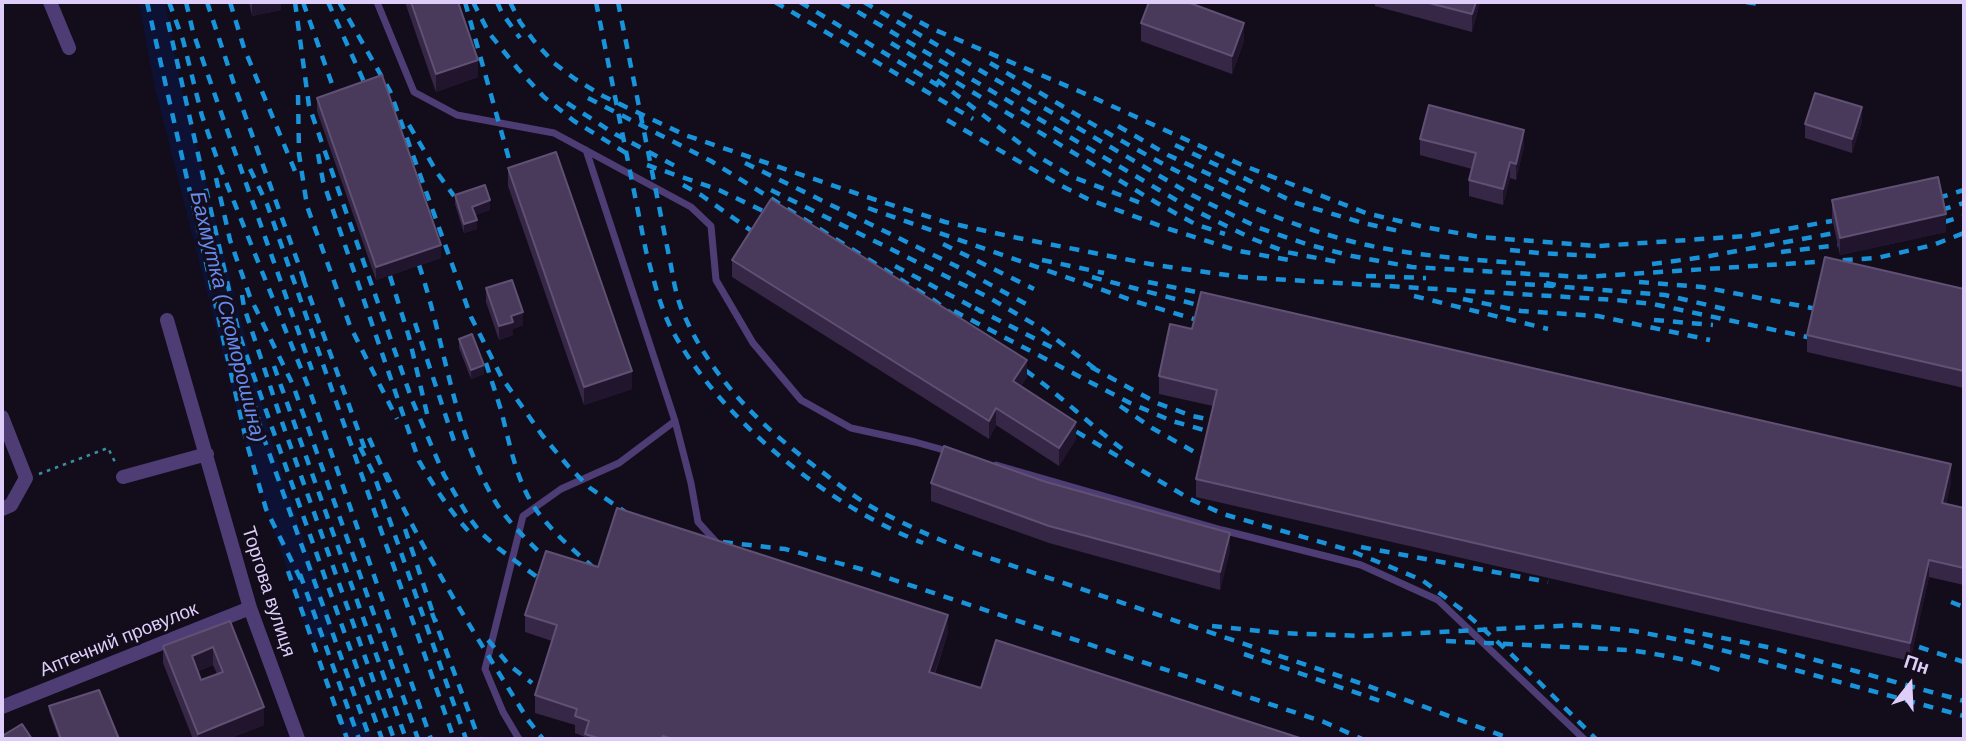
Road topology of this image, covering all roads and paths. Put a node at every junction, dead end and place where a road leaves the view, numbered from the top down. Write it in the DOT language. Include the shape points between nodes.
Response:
graph roads {
  1 [pos="50,2"];
  2 [pos="377,2"];
  3 [pos="69,48"];
  4 [pos="586,149"];
  5 [pos="167,320"];
  6 [pos="2,417"];
  7 [pos="675,421"];
  8 [pos="955,453"];
  9 [pos="207,454"];
  10 [pos="982,461"];
  11 [pos="122,477"];
  12 [pos="26,478"];
  13 [pos="2,509"];
  14 [pos="725,552"];
  15 [pos="250,608"];
  16 [pos="2,708"];
  17 [pos="298,739"];
  18 [pos="519,739"];
  19 [pos="1584,739"];
  1 -- 3 [label="street"];
  2 -- 4 [label="lane" via="414,92 457,114 554,132"];
  4 -- 7 [label="lane"];
  4 -- 8 [label="lane" via="691,206 711,226 716,281 753,343 801,400 851,428"];
  5 -- 9 [label="street, Торгова вулиця"];
  6 -- 12 [label="street"];
  7 -- 14 [label="lane" via="698,522"];
  7 -- 18 [label="lane" via="619,463 561,488 523,516 485,669"];
  9 -- 11 [label="street"];
  9 -- 15 [label="street, Торгова вулиця"];
  10 -- 19 [label="lane" via="1361,565 1438,600"];
  11 -- 12 [label="path" via="108,448"];
  12 -- 13 [label="street" via="11,505"];
  15 -- 16 [label="street, Аптечний провулок"];
  15 -- 17 [label="street, Торгова вулиця"];
}
